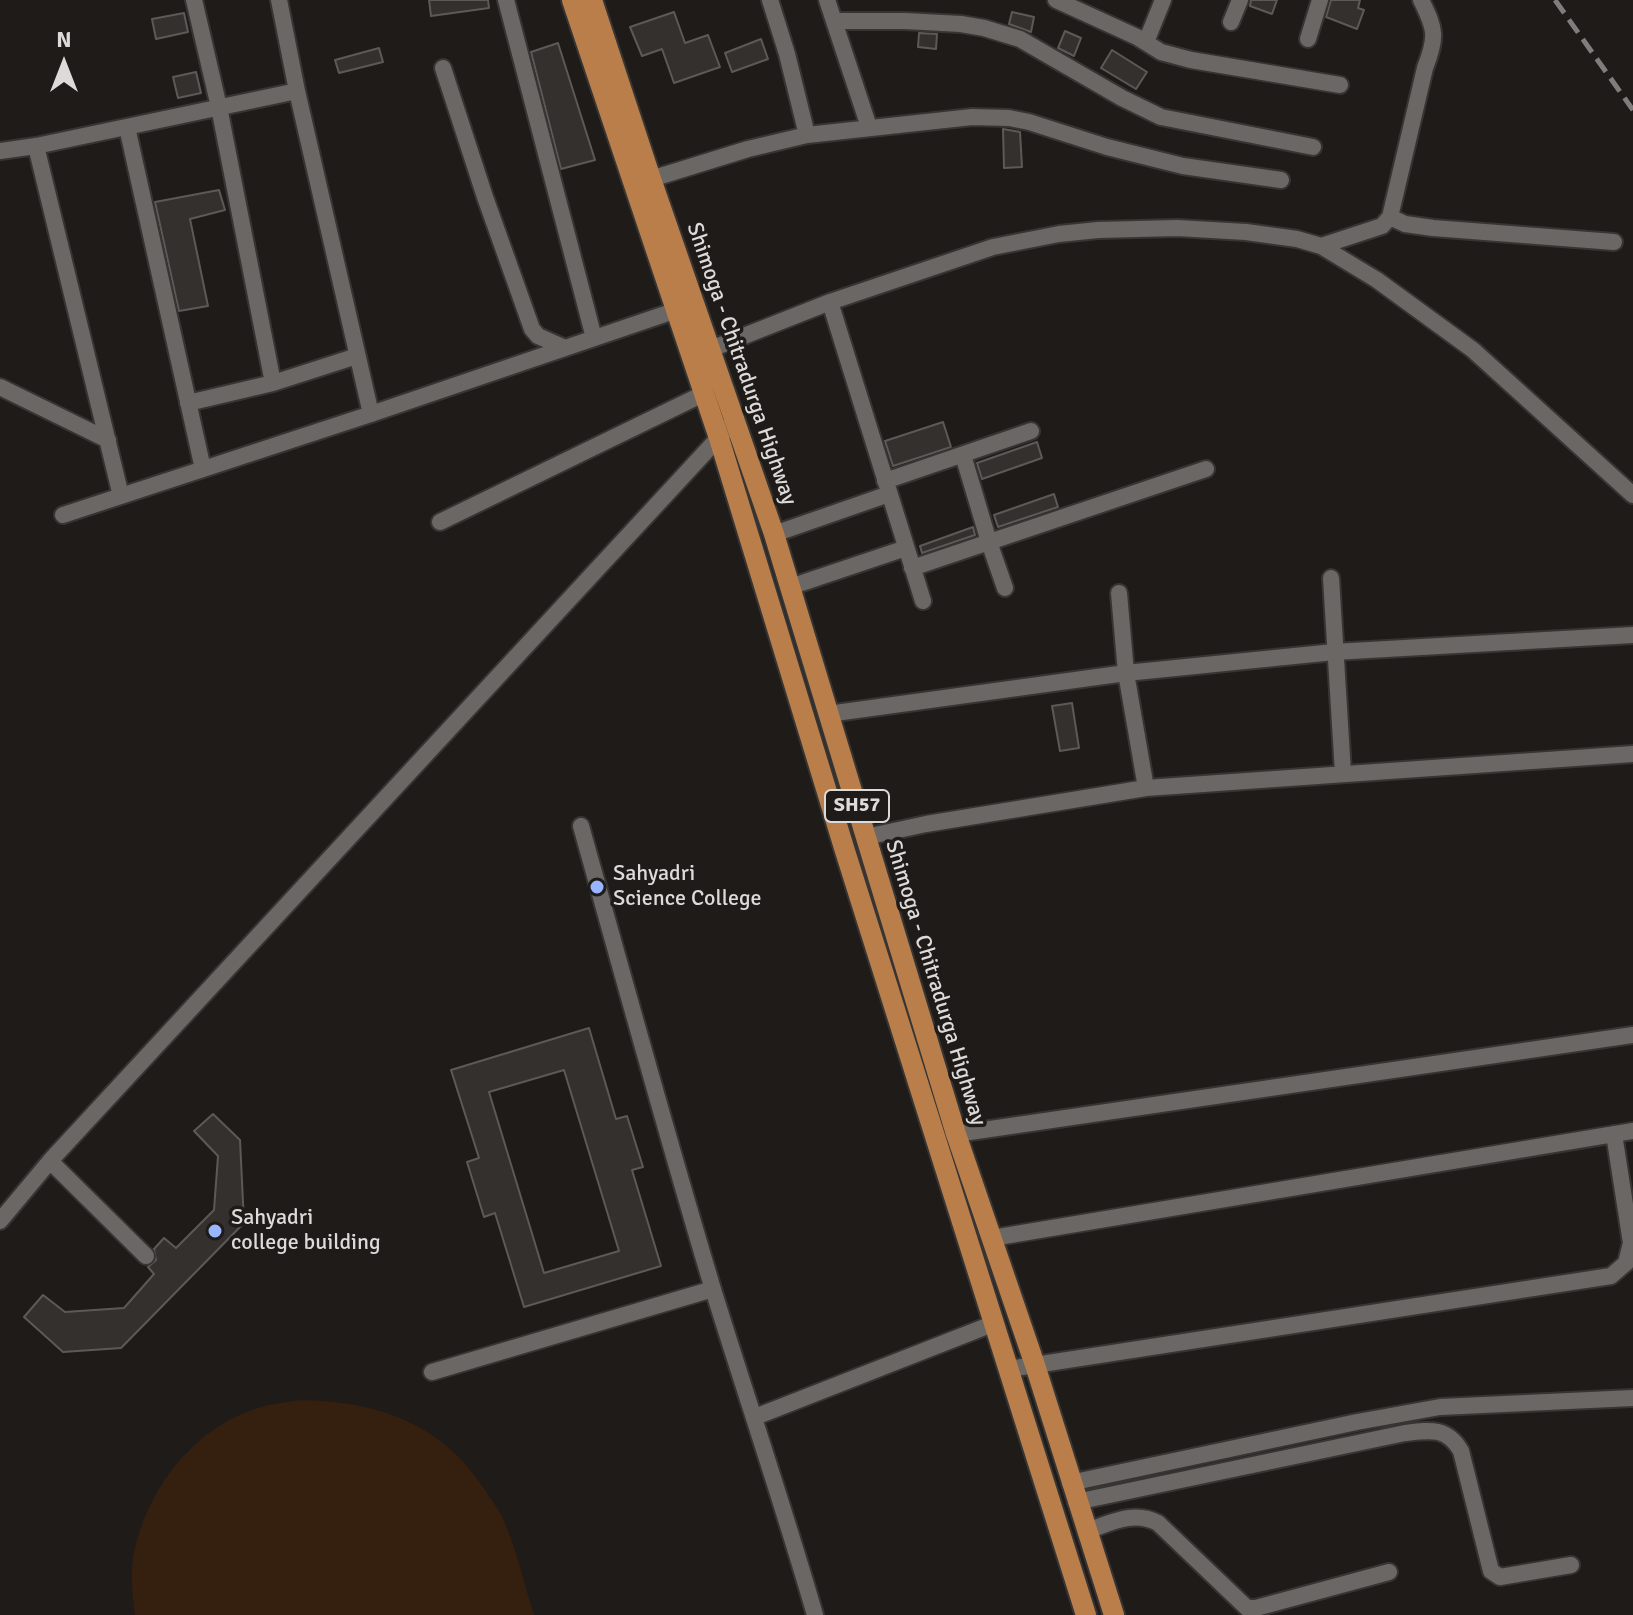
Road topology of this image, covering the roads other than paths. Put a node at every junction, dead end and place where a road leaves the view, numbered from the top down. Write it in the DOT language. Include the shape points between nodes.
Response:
graph roads {
  1 [pos="194,0"];
  2 [pos="279,0"];
  3 [pos="506,0"];
  4 [pos="572,0"];
  5 [pos="592,0"];
  6 [pos="770,0"];
  7 [pos="827,0"];
  8 [pos="1056,0"];
  9 [pos="1163,0"];
  10 [pos="1240,0"];
  11 [pos="1320,0"];
  12 [pos="1421,0"];
  13 [pos="834,21"];
  14 [pos="1231,22"];
  15 [pos="1308,39"];
  16 [pos="1146,42"];
  17 [pos="443,68"];
  18 [pos="1340,85"];
  19 [pos="297,91"];
  20 [pos="219,107"];
  21 [pos="127,127"];
  22 [pos="869,127"];
  23 [pos="807,135"];
  24 [pos="36,146"];
  25 [pos="1313,147"];
  26 [pos="0,151"];
  27 [pos="651,179"];
  28 [pos="1281,180"];
  29 [pos="1390,217"];
  30 [pos="1614,242"];
  31 [pos="1321,246"];
  32 [pos="830,302"];
  33 [pos="674,311"];
  34 [pos="594,338"];
  35 [pos="565,348"];
  36 [pos="711,349"];
  37 [pos="357,356"];
  38 [pos="273,383"];
  39 [pos="0,387"];
  40 [pos="703,394"];
  41 [pos="188,403"];
  42 [pos="371,414"];
  43 [pos="735,420"];
  44 [pos="1031,431"];
  45 [pos="719,438"];
  46 [pos="108,440"];
  47 [pos="963,455"];
  48 [pos="203,469"];
  49 [pos="1206,469"];
  50 [pos="887,488"];
  51 [pos="1633,495"];
  52 [pos="121,496"];
  53 [pos="63,515"];
  54 [pos="440,522"];
  55 [pos="774,534"];
  56 [pos="989,542"];
  57 [pos="906,548"];
  58 [pos="912,568"];
  59 [pos="1331,578"];
  60 [pos="790,587"];
  61 [pos="1005,588"];
  62 [pos="1119,593"];
  63 [pos="923,601"];
  64 [pos="1633,635"];
  65 [pos="1334,652"];
  66 [pos="1126,673"];
  67 [pos="828,714"];
  68 [pos="1633,754"];
  69 [pos="1343,773"];
  70 [pos="1146,788"];
  71 [pos="581,826"];
  72 [pos="866,837"];
  73 [pos="1633,1035"];
  74 [pos="1633,1131"];
  75 [pos="956,1134"];
  76 [pos="1614,1134"];
  77 [pos="50,1161"];
  78 [pos="0,1221"];
  79 [pos="992,1238"];
  80 [pos="1632,1243"];
  81 [pos="146,1256"];
  82 [pos="1629,1269"];
  83 [pos="713,1289"];
  84 [pos="995,1323"];
  85 [pos="1035,1365"];
  86 [pos="1009,1369"];
  87 [pos="432,1372"];
  88 [pos="1633,1398"];
  89 [pos="755,1417"];
  90 [pos="1073,1492"];
  91 [pos="1087,1531"];
  92 [pos="1571,1565"];
  93 [pos="1389,1572"];
  94 [pos="815,1615"];
  95 [pos="1086,1615"];
  96 [pos="1114,1615"];
  1 -- 20 [label="street"];
  2 -- 19 [label="street"];
  3 -- 34 [label="street"];
  4 -- 33 [label="main road, Shimoga - Chitradurga Highway / SH57"];
  5 -- 27 [label="main road, Shimoga - Chitradurga Highway / SH57"];
  6 -- 23 [label="street"];
  7 -- 13 [label="street"];
  8 -- 16 [label="street"];
  9 -- 16 [label="street"];
  10 -- 14 [label="street"];
  11 -- 15 [label="street"];
  12 -- 29 [label="street" via="1433,24 1434,45"];
  13 -- 22 [label="street"];
  13 -- 25 [label="street" via="984,28 1020,39 1161,117"];
  16 -- 18 [label="street" via="1191,60"];
  17 -- 35 [label="street" via="532,329"];
  19 -- 20 [label="street"];
  19 -- 37 [label="street"];
  20 -- 21 [label="street"];
  20 -- 38 [label="street"];
  21 -- 24 [label="street"];
  21 -- 41 [label="street"];
  22 -- 23 [label="street"];
  22 -- 28 [label="street" via="1009,118 1183,166"];
  23 -- 27 [label="street"];
  24 -- 26 [label="street"];
  24 -- 46 [label="street"];
  27 -- 36 [label="main road, Shimoga - Chitradurga Highway / SH57"];
  29 -- 30 [label="street" via="1433,228"];
  29 -- 31 [label="street" via="1382,226"];
  31 -- 32 [label="street" via="1232,231 1072,232 993,247"];
  31 -- 51 [label="street" via="1473,350"];
  32 -- 36 [label="street"];
  32 -- 50 [label="street"];
  33 -- 34 [label="street"];
  33 -- 40 [label="main road, Shimoga - Chitradurga Highway / SH57"];
  34 -- 35 [label="street"];
  35 -- 42 [label="street"];
  36 -- 43 [label="main road, Shimoga - Chitradurga Highway / SH57"];
  37 -- 38 [label="street"];
  37 -- 42 [label="street"];
  38 -- 41 [label="street"];
  39 -- 46 [label="street"];
  40 -- 45 [label="main road, Shimoga - Chitradurga Highway / SH57"];
  40 -- 54 [label="street"];
  41 -- 48 [label="street"];
  42 -- 48 [label="street"];
  43 -- 45 [label="street"];
  43 -- 55 [label="main road, Shimoga - Chitradurga Highway / SH57"];
  44 -- 47 [label="street"];
  45 -- 77 [label="street"];
  45 -- 84 [label="main road, Shimoga - Chitradurga Highway / SH57"];
  46 -- 52 [label="street"];
  47 -- 50 [label="street"];
  47 -- 56 [label="street"];
  48 -- 52 [label="street"];
  49 -- 56 [label="street"];
  50 -- 55 [label="street"];
  50 -- 57 [label="street"];
  52 -- 53 [label="street"];
  55 -- 60 [label="main road, Shimoga - Chitradurga Highway / SH57"];
  56 -- 58 [label="street"];
  56 -- 61 [label="street"];
  57 -- 58 [label="street"];
  57 -- 60 [label="street"];
  58 -- 63 [label="street"];
  59 -- 65 [label="street"];
  60 -- 67 [label="main road, Shimoga - Chitradurga Highway / SH57"];
  62 -- 66 [label="street"];
  64 -- 65 [label="street"];
  65 -- 66 [label="street"];
  65 -- 69 [label="street"];
  66 -- 67 [label="street"];
  66 -- 70 [label="street"];
  67 -- 72 [label="main road, Shimoga - Chitradurga Highway / SH57"];
  68 -- 69 [label="street"];
  69 -- 70 [label="street"];
  70 -- 72 [label="street"];
  71 -- 83 [label="street"];
  72 -- 75 [label="main road, Shimoga - Chitradurga Highway / SH57"];
  73 -- 75 [label="street"];
  74 -- 76 [label="street"];
  75 -- 79 [label="main road, Shimoga - Chitradurga Highway / SH57"];
  76 -- 79 [label="street"];
  76 -- 80 [label="street"];
  77 -- 78 [label="street"];
  77 -- 81 [label="street"];
  79 -- 85 [label="main road, Shimoga - Chitradurga Highway / SH57"];
  80 -- 82 [label="street"];
  82 -- 85 [label="street" via="1611,1276"];
  83 -- 87 [label="street"];
  83 -- 89 [label="street"];
  84 -- 86 [label="main road, Shimoga - Chitradurga Highway / SH57"];
  84 -- 89 [label="street"];
  85 -- 86 [label="street"];
  85 -- 90 [label="main road, Shimoga - Chitradurga Highway / SH57"];
  86 -- 95 [label="main road, Shimoga - Chitradurga Highway / SH57"];
  88 -- 90 [label="street" via="1440,1407 1301,1433"];
  89 -- 94 [label="street"];
  90 -- 91 [label="main road, Shimoga - Chitradurga Highway / SH57"];
  90 -- 92 [label="street" via="1426,1431 1446,1434 1461,1451 1495,1575"];
  91 -- 93 [label="street" via="1126,1517 1149,1518 1247,1608"];
  91 -- 96 [label="main road, Shimoga - Chitradurga Highway / SH57"];
}
